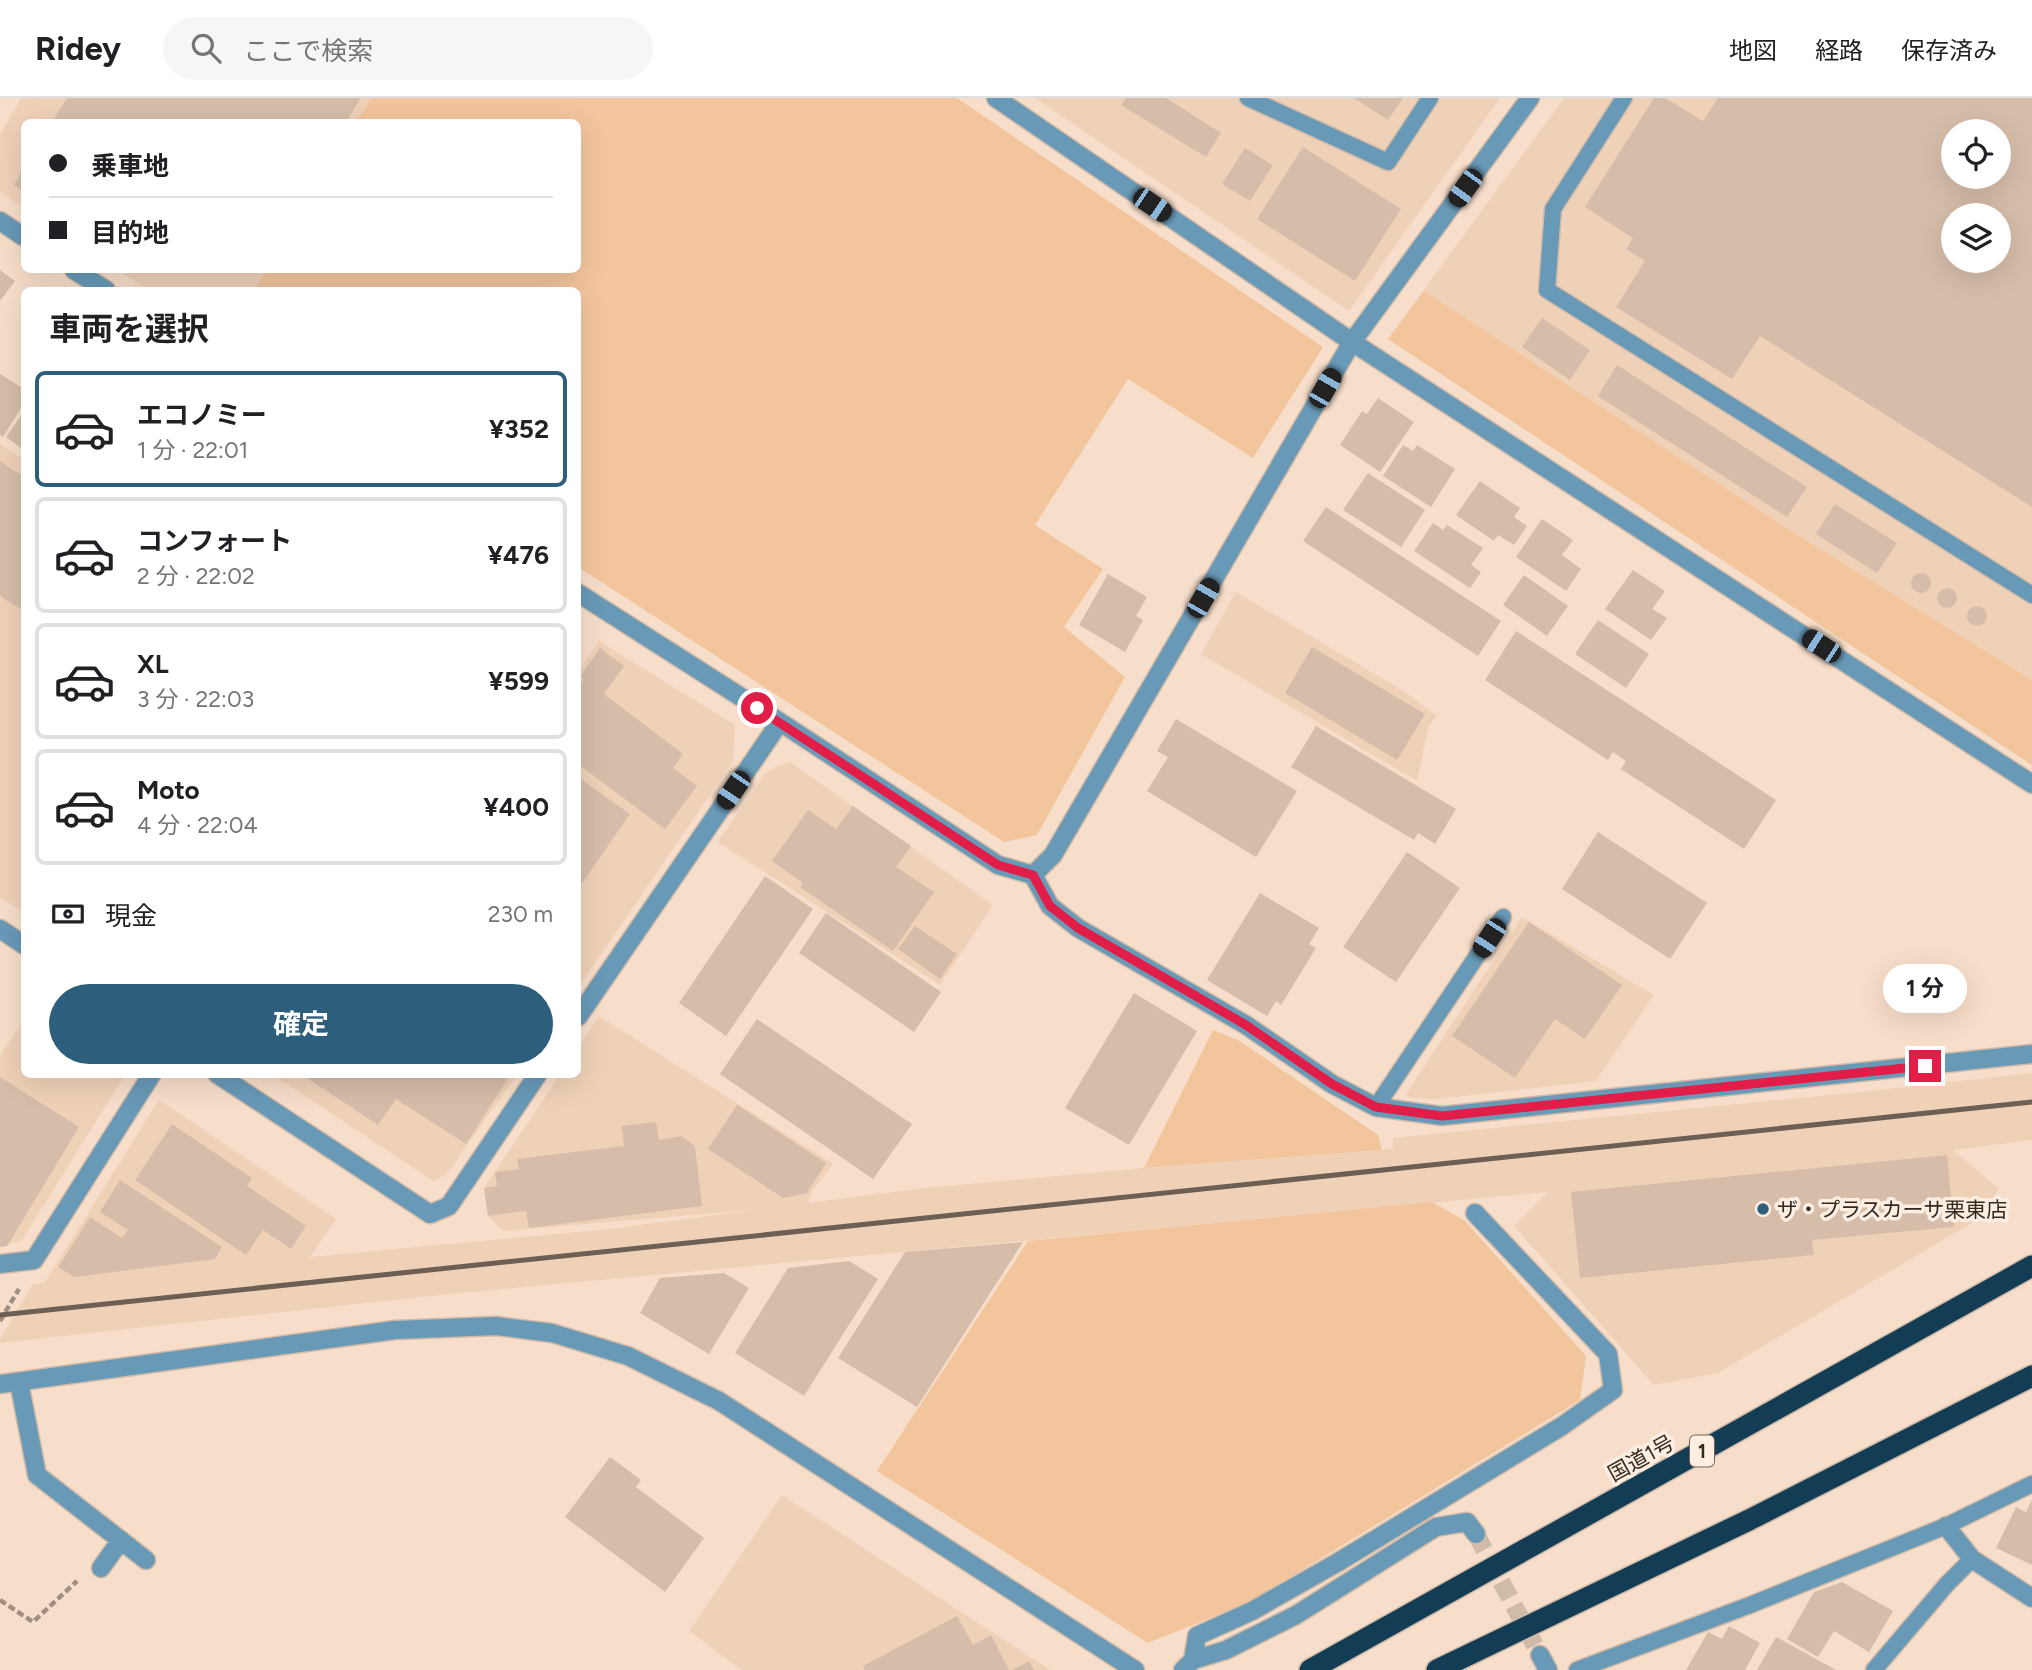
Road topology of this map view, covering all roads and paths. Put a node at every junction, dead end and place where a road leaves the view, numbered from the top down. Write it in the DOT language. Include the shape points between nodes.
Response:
graph roads {
  1 [pos="996,98"];
  2 [pos="1248,98"];
  3 [pos="1430,98"];
  4 [pos="1530,98"];
  5 [pos="1625,98"];
  6 [pos="0,222"];
  7 [pos="21,235"];
  8 [pos="79,273"];
  9 [pos="101,287"];
  10 [pos="1352,342"];
  11 [pos="581,595"];
  12 [pos="2032,595"];
  13 [pos="780,722"];
  14 [pos="2032,783"];
  15 [pos="1033,875"];
  16 [pos="1503,917"];
  17 [pos="0,929"];
  18 [pos="21,943"];
  19 [pos="581,1013"];
  20 [pos="2032,1054"];
  21 [pos="149,1078"];
  22 [pos="223,1078"];
  23 [pos="535,1078"];
  24 [pos="1376,1107"];
  25 [pos="1475,1213"];
  26 [pos="0,1264"];
  27 [pos="2032,1266"];
  28 [pos="4,1314"];
  29 [pos="0,1321"];
  30 [pos="2032,1376"];
  31 [pos="19,1382"];
  32 [pos="0,1384"];
  33 [pos="2032,1484"];
  34 [pos="1946,1526"];
  35 [pos="1476,1534"];
  36 [pos="121,1540"];
  37 [pos="1972,1559"];
  38 [pos="146,1560"];
  39 [pos="101,1568"];
  40 [pos="2032,1598"];
  41 [pos="0,1600"];
  42 [pos="1188,1665"];
  43 [pos="1135,1670"];
  44 [pos="1310,1670"];
  45 [pos="1437,1670"];
  46 [pos="1577,1670"];
  47 [pos="1874,1670"];
  1 -- 10 [label="street"];
  2 -- 3 [label="lane" via="1388,162"];
  4 -- 10 [label="street"];
  5 -- 12 [label="lane" via="1553,209 1547,290"];
  6 -- 7 [label="street"];
  8 -- 9 [label="street"];
  10 -- 14 [label="street"];
  10 -- 15 [label="street" via="1053,855"];
  11 -- 13 [label="street"];
  13 -- 15 [label="street" via="998,865"];
  13 -- 19 [label="street"];
  15 -- 24 [label="street" via="1050,906 1078,928"];
  16 -- 24 [label="lane"];
  17 -- 18 [label="street"];
  20 -- 24 [label="street" via="1442,1116"];
  21 -- 26 [label="street" via="34,1260"];
  22 -- 23 [label="street" via="430,1214 449,1206"];
  25 -- 42 [label="street" via="1608,1354 1613,1390 1340,1561 1197,1636"];
  27 -- 44 [label="highway, 国道1号 / 1"];
  28 -- 29 [label="path"];
  30 -- 45 [label="highway" via="1749,1520"];
  31 -- 32 [label="street"];
  31 -- 36 [label="street" via="37,1475"];
  31 -- 43 [label="street" via="395,1330 496,1326 552,1333 628,1356 719,1401"];
  33 -- 34 [label="lane"];
  34 -- 37 [label="street"];
  34 -- 46 [label="lane"];
  35 -- 42 [label="street" via="1467,1522 1436,1527 1284,1621"];
  36 -- 38 [label="street"];
  36 -- 39 [label="street"];
  37 -- 40 [label="street"];
  37 -- 47 [label="lane"];
  39 -- 41 [label="path" via="88,1571 33,1622"];
}
